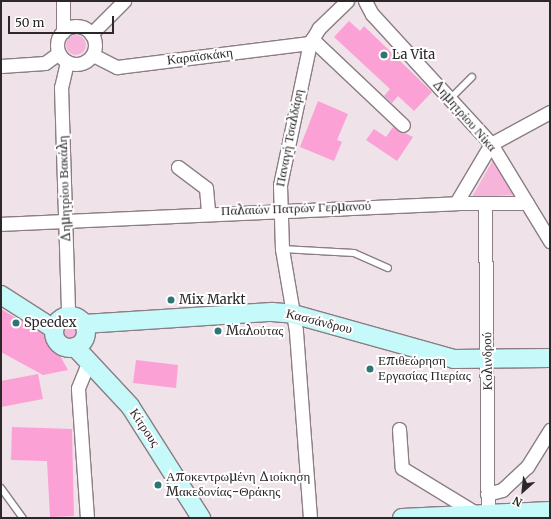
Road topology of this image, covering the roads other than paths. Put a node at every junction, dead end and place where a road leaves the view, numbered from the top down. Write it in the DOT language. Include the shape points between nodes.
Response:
graph roads {
  1 [pos="63,1"];
  2 [pos="124,1"];
  3 [pos="348,1"];
  4 [pos="365,1"];
  5 [pos="63,32"];
  6 [pos="91,34"];
  7 [pos="311,41"];
  8 [pos="93,55"];
  9 [pos="63,57"];
  10 [pos="1,66"];
  11 [pos="472,77"];
  12 [pos="450,99"];
  13 [pos="550,112"];
  14 [pos="403,125"];
  15 [pos="491,144"];
  16 [pos="178,167"];
  17 [pos="456,203"];
  18 [pos="527,203"];
  19 [pos="485,204"];
  20 [pos="280,209"];
  21 [pos="208,212"];
  22 [pos="66,219"];
  23 [pos="1,224"];
  24 [pos="549,239"];
  25 [pos="282,249"];
  26 [pos="388,268"];
  27 [pos="1,295"];
  28 [pos="293,314"];
  29 [pos="76,320"];
  30 [pos="54,329"];
  31 [pos="76,347"];
  32 [pos="550,358"];
  33 [pos="488,361"];
  34 [pos="88,363"];
  35 [pos="399,429"];
  36 [pos="550,430"];
  37 [pos="1,488"];
  38 [pos="487,494"];
  39 [pos="550,511"];
  40 [pos="485,515"];
  41 [pos="23,518"];
  42 [pos="87,518"];
  43 [pos="201,518"];
  44 [pos="310,518"];
  45 [pos="402,518"];
  1 -- 5 [label="street"];
  2 -- 6 [label="street"];
  3 -- 7 [label="street"];
  4 -- 12 [label="street, Δημητρίου Νίκα" via="372,14"];
  5 -- 6 [label="street" via="81,27"];
  5 -- 9 [label="street" via="58,42"];
  6 -- 8 [label="street" via="96,44"];
  7 -- 8 [label="street, Καραϊσκάκη" via="117,67"];
  7 -- 14 [label="street"];
  7 -- 20 [label="street, Παναγή Τσαλδάρη" via="280,185"];
  8 -- 9 [label="street" via="84,63"];
  9 -- 10 [label="street" via="45,62"];
  9 -- 22 [label="street, Δημητρίου Βακάλη" via="61,87"];
  11 -- 12 [label="lane"];
  12 -- 15 [label="street, Δημητρίου Νίκα"];
  13 -- 15 [label="street"];
  15 -- 17 [label="street"];
  15 -- 18 [label="street, Δημητρίου Νίκα"];
  16 -- 21 [label="street" via="206,188"];
  17 -- 19 [label="street, Παλαιών Πατρών Γερμανού"];
  17 -- 20 [label="street, Παλαιών Πατρών Γερμανού"];
  18 -- 19 [label="street, Παλαιών Πατρών Γερμανού"];
  18 -- 24 [label="street, Δημητρίου Νίκα"];
  19 -- 33 [label="street, Κολινδρού"];
  20 -- 21 [label="street, Παλαιών Πατρών Γερμανού"];
  20 -- 25 [label="street, Παναγή Τσαλδάρη"];
  21 -- 22 [label="street, Παλαιών Πατρών Γερμανού"];
  22 -- 23 [label="street, Παλαιών Πατρών Γερμανού"];
  22 -- 29 [label="street, Δημητρίου Βακάλη"];
  25 -- 26 [label="lane" via="354,253"];
  25 -- 28 [label="street, Παναγή Τσαλδάρη"];
  27 -- 30 [label="main road"];
  28 -- 29 [label="main road, Κασσάνδρου" via="272,312"];
  28 -- 33 [label="main road, Κασσάνδρου" via="454,358"];
  28 -- 44 [label="street, Παναγή Τσαλδάρη"];
  29 -- 30 [label="main road" via="59,320"];
  29 -- 31 [label="main road" via="84,340"];
  30 -- 31 [label="main road" via="55,338 62,345"];
  31 -- 34 [label="main road, Κίτρους"];
  32 -- 33 [label="main road, Κασσάνδρου"];
  33 -- 38 [label="street, Κολινδρού"];
  34 -- 42 [label="street" via="78,388"];
  34 -- 43 [label="main road, Κίτρους" via="130,406"];
  35 -- 40 [label="street" via="402,468"];
  36 -- 38 [label="street" via="527,467 502,490"];
  37 -- 41 [label="lane"];
  38 -- 40 [label="street, Κολινδρού"];
  39 -- 40 [label="main road"];
  40 -- 45 [label="main road"];
}
